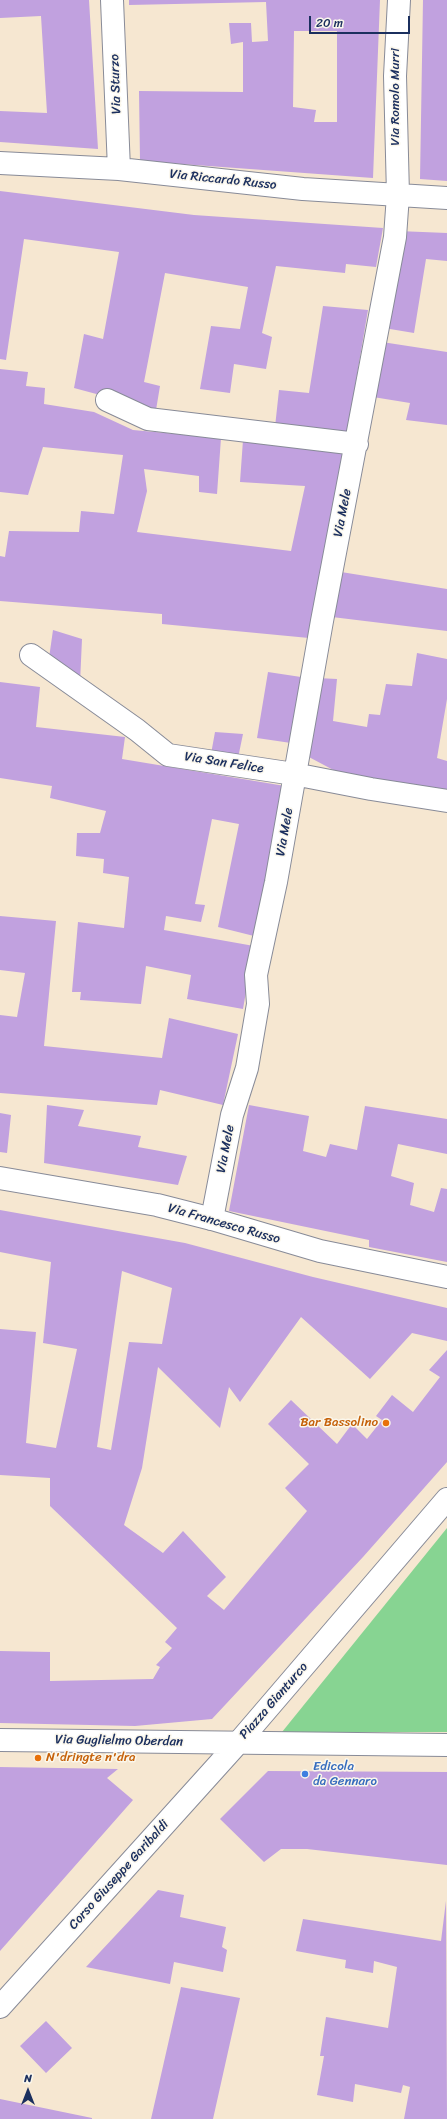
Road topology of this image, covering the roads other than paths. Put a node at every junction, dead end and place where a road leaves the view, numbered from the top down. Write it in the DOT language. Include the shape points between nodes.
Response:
graph roads {
  1 [pos="112,0"];
  2 [pos="399,0"];
  3 [pos="0,163"];
  4 [pos="119,169"];
  5 [pos="398,194"];
  6 [pos="447,198"];
  7 [pos="107,400"];
  8 [pos="357,444"];
  9 [pos="31,655"];
  10 [pos="294,774"];
  11 [pos="447,801"];
  12 [pos="0,1178"];
  13 [pos="212,1219"];
  14 [pos="447,1277"];
  15 [pos="447,1499"];
  16 [pos="0,1740"];
  17 [pos="238,1743"];
  18 [pos="447,1746"];
  19 [pos="0,2007"];
  1 -- 4 [label="street, Via Sturzo"];
  2 -- 5 [label="street, Via Romolo Murri" via="395,76"];
  3 -- 4 [label="street, Via Riccardo Russo"];
  4 -- 5 [label="street, Via Riccardo Russo" via="303,189"];
  5 -- 6 [label="street, Via Riccardo Russo"];
  5 -- 8 [label="street, Via Mele" via="395,237"];
  7 -- 8 [label="street" via="148,419"];
  8 -- 10 [label="street, Via Mele"];
  9 -- 10 [label="street, Via San Felice" via="168,754"];
  10 -- 11 [label="street, Via San Felice"];
  10 -- 13 [label="street, Via Mele" via="276,882 256,975 258,1004 247,1068 232,1115"];
  12 -- 13 [label="street, Via Francesco Russo" via="157,1205"];
  13 -- 14 [label="street, Via Francesco Russo" via="320,1251"];
  15 -- 17 [label="street, Piazza Gianturco"];
  16 -- 17 [label="street, Via Guglielmo Oberdan"];
  17 -- 18 [label="street, Piazza Gianturco"];
  17 -- 19 [label="street, Corso Giuseppe Garibaldi"];
}
